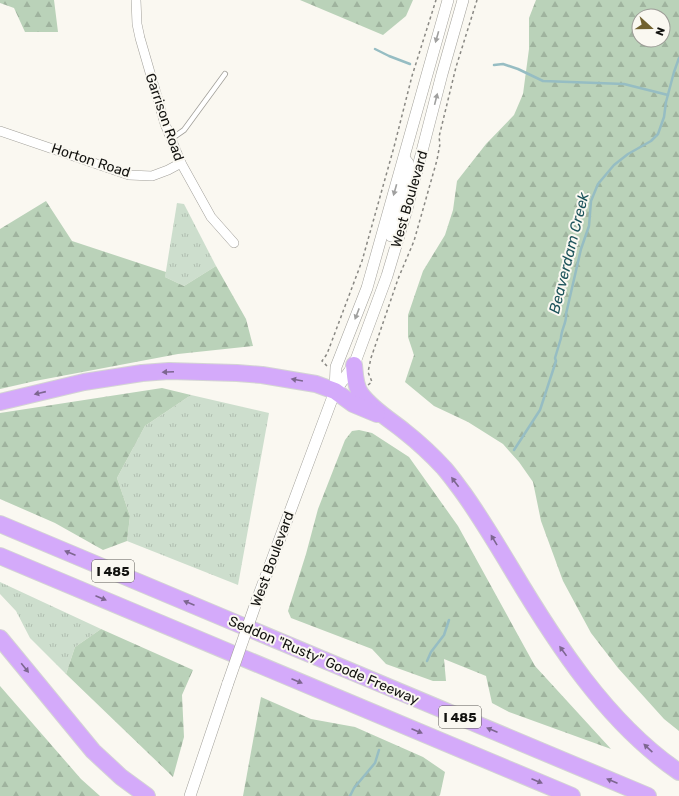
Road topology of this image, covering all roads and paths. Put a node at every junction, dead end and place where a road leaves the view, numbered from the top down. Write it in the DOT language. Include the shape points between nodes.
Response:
graph roads {
  1 [pos="136,0"];
  2 [pos="436,0"];
  3 [pos="448,0"];
  4 [pos="463,0"];
  5 [pos="477,0"];
  6 [pos="225,74"];
  7 [pos="423,87"];
  8 [pos="0,131"];
  9 [pos="171,139"];
  10 [pos="404,158"];
  11 [pos="181,163"];
  12 [pos="420,164"];
  13 [pos="234,243"];
  14 [pos="387,276"];
  15 [pos="354,365"];
  16 [pos="327,366"];
  17 [pos="366,386"];
  18 [pos="335,391"];
  19 [pos="0,402"];
  20 [pos="383,417"];
  21 [pos="0,524"];
  22 [pos="0,556"];
  23 [pos="0,638"];
  24 [pos="679,772"];
  25 [pos="148,796"];
  26 [pos="190,796"];
  27 [pos="572,796"];
  28 [pos="648,796"];
  1 -- 9 [label="street, Garrison Road" via="137,24 143,50"];
  2 -- 16 [label="path" via="412,76 360,267 328,354 322,361"];
  3 -- 7 [label="street, West Boulevard, one-way"];
  12 -- 4 [label="street, West Boulevard, one-way"];
  5 -- 17 [label="path" via="456,67 439,137 437,160 414,241 378,335 368,372 372,382"];
  6 -- 9 [label="lane" via="184,130"];
  7 -- 10 [label="street, West Boulevard"];
  7 -- 12 [label="street" via="423,115 414,152 414,157"];
  8 -- 11 [label="street, Horton Road" via="129,175 152,176"];
  9 -- 11 [label="street, Garrison Road"];
  10 -- 14 [label="street" via="408,163 408,176 390,240"];
  10 -- 18 [label="street, West Boulevard, one-way" via="367,288 336,367"];
  11 -- 13 [label="street, Garrison Road" via="211,217"];
  12 -- 14 [label="street, West Boulevard"];
  14 -- 15 [label="street, West Boulevard"];
  15 -- 18 [label="street, West Boulevard"];
  15 -- 20 [label="highway" via="360,393"];
  18 -- 19 [label="highway, one-way" via="306,382 262,374 169,371 84,382"];
  18 -- 20 [label="highway" via="353,404"];
  18 -- 26 [label="street, West Boulevard, bridge" via="257,600"];
  24 -- 20 [label="highway, one-way" via="661,760 636,737 580,675 552,636 478,514 445,469 404,431"];
  28 -- 21 [label="highway, Seddon \"Rusty\" Goode Freeway / I 485, one-way"];
  22 -- 27 [label="highway, Seddon \"Rusty\" Goode Freeway / I 485, one-way"];
  23 -- 25 [label="highway, one-way" via="93,752 121,777"];
}
